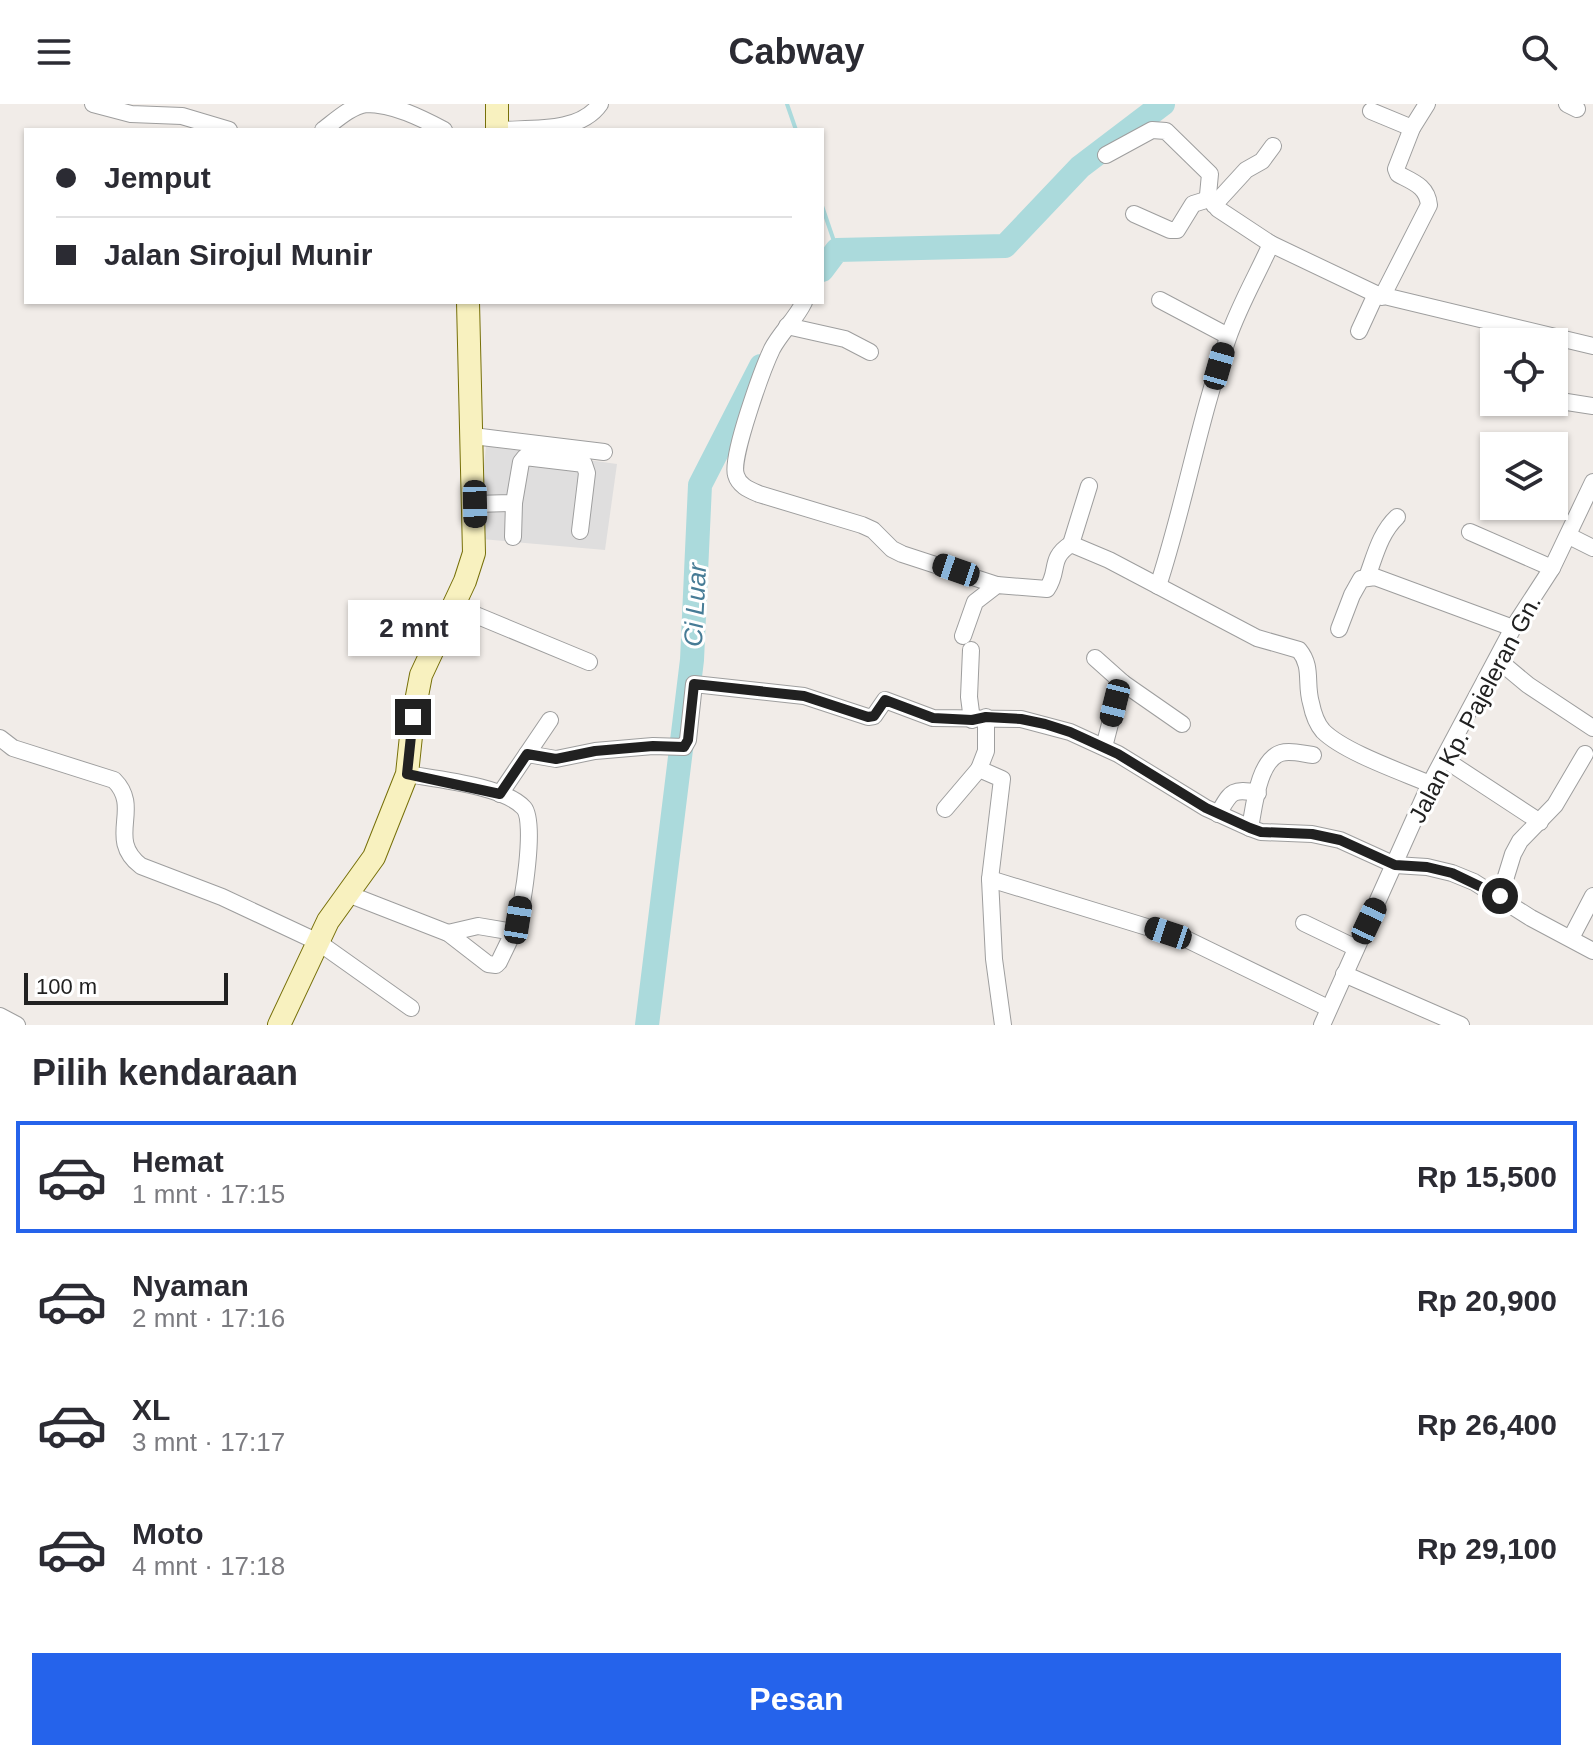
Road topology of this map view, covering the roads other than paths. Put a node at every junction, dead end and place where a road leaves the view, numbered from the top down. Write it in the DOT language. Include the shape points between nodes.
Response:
graph roads {
  1 [pos="93,104"];
  2 [pos="497,104"];
  3 [pos="600,104"];
  4 [pos="1427,104"];
  5 [pos="1371,111"];
  6 [pos="222,128"];
  7 [pos="326,128"];
  8 [pos="440,128"];
  9 [pos="498,128"];
  10 [pos="525,128"];
  11 [pos="1412,128"];
  12 [pos="1273,146"];
  13 [pos="1106,155"];
  14 [pos="1212,202"];
  15 [pos="1134,214"];
  16 [pos="1271,244"];
  17 [pos="1379,296"];
  18 [pos="1160,300"];
  19 [pos="468,304"];
  20 [pos="803,304"];
  21 [pos="787,326"];
  22 [pos="1509,328"];
  23 [pos="1359,331"];
  24 [pos="1228,336"];
  25 [pos="1568,342"];
  26 [pos="1593,346"];
  27 [pos="870,352"];
  28 [pos="1568,402"];
  29 [pos="1593,406"];
  30 [pos="473,436"];
  31 [pos="604,452"];
  32 [pos="1593,482"];
  33 [pos="1089,486"];
  34 [pos="514,503"];
  35 [pos="475,504"];
  36 [pos="1397,517"];
  37 [pos="580,531"];
  38 [pos="1470,532"];
  39 [pos="1569,536"];
  40 [pos="513,537"];
  41 [pos="1071,544"];
  42 [pos="1593,548"];
  43 [pos="1552,568"];
  44 [pos="1367,577"];
  45 [pos="997,585"];
  46 [pos="1158,586"];
  47 [pos="454,606"];
  48 [pos="1513,628"];
  49 [pos="1339,629"];
  50 [pos="1095,658"];
  51 [pos="1498,660"];
  52 [pos="589,662"];
  53 [pos="1123,683"];
  54 [pos="979,718"];
  55 [pos="550,720"];
  56 [pos="1182,724"];
  57 [pos="1593,728"];
  58 [pos="0,738"];
  59 [pos="1104,747"];
  60 [pos="527,754"];
  61 [pos="1585,754"];
  62 [pos="1313,755"];
  63 [pos="1444,759"];
  64 [pos="979,769"];
  65 [pos="407,774"];
  66 [pos="1430,784"];
  67 [pos="1258,793"];
  68 [pos="500,794"];
  69 [pos="945,809"];
  70 [pos="1218,814"];
  71 [pos="1540,822"];
  72 [pos="1250,828"];
  73 [pos="1395,865"];
  74 [pos="990,879"];
  75 [pos="348,894"];
  76 [pos="1500,896"];
  77 [pos="1593,896"];
  78 [pos="1304,923"];
  79 [pos="513,932"];
  80 [pos="448,933"];
  81 [pos="1571,938"];
  82 [pos="318,942"];
  83 [pos="1356,948"];
  84 [pos="1593,951"];
  85 [pos="1344,974"];
  86 [pos="411,1008"];
  87 [pos="1328,1008"];
  88 [pos="279,1025"];
  89 [pos="1003,1025"];
  90 [pos="1322,1025"];
  91 [pos="1461,1025"];
  1 -- 6 [label="street" via="131,114 182,116"];
  2 -- 9 [label="street"];
  3 -- 10 [label="street" via="587,118"];
  4 -- 11 [label="street"];
  5 -- 11 [label="street"];
  7 -- 8 [label="street" via="367,104 406,111"];
  11 -- 17 [label="street" via="1396,172 1423,188 1429,205"];
  12 -- 14 [label="street"];
  13 -- 14 [label="street" via="1152,130 1166,131 1210,174"];
  14 -- 15 [label="street" via="1193,204 1177,230"];
  14 -- 16 [label="street"];
  16 -- 17 [label="street"];
  16 -- 24 [label="street"];
  17 -- 22 [label="street"];
  17 -- 23 [label="street"];
  18 -- 24 [label="street"];
  19 -- 30 [label="street"];
  20 -- 21 [label="street"];
  21 -- 27 [label="street" via="845,339"];
  21 -- 45 [label="street" via="755,387 735,464 737,479 759,494 873,530 902,554"];
  24 -- 46 [label="street"];
  25 -- 26 [label="street"];
  28 -- 29 [label="street"];
  30 -- 31 [label="street"];
  30 -- 35 [label="street"];
  32 -- 39 [label="street, Jalan Kp. Pajeleran Gn."];
  33 -- 41 [label="street"];
  34 -- 35 [label="street"];
  34 -- 37 [label="street" via="525,457 586,465"];
  34 -- 40 [label="street"];
  35 -- 47 [label="street" via="474,553"];
  36 -- 44 [label="street" via="1378,544"];
  38 -- 43 [label="street"];
  39 -- 42 [label="street"];
  39 -- 43 [label="street, Jalan Kp. Pajeleran Gn."];
  41 -- 45 [label="street" via="1057,555 1047,589"];
  41 -- 46 [label="street"];
  43 -- 48 [label="street, Jalan Kp. Pajeleran Gn."];
  44 -- 48 [label="street"];
  44 -- 49 [label="street" via="1356,586"];
  45 -- 54 [label="street" via="975,602 967,643 969,697"];
  46 -- 66 [label="street" via="1257,638 1299,650 1310,669 1309,699 1323,731"];
  47 -- 52 [label="street"];
  47 -- 65 [label="street" via="421,675"];
  48 -- 51 [label="street, Jalan Kp. Pajeleran Gn."];
  50 -- 53 [label="street"];
  51 -- 57 [label="street"];
  51 -- 63 [label="street, Jalan Kp. Pajeleran Gn."];
  53 -- 56 [label="street"];
  53 -- 59 [label="street"];
  54 -- 59 [label="street" via="1045,724"];
  54 -- 60 [label="street" via="929,717 885,700 868,717 804,696 694,684 684,747 556,759"];
  54 -- 64 [label="street" via="986,751"];
  55 -- 60 [label="street"];
  58 -- 82 [label="street" via="13,748 114,780 126,805 124,846 141,866"];
  59 -- 70 [label="street"];
  60 -- 68 [label="street"];
  61 -- 71 [label="street"];
  62 -- 67 [label="street" via="1277,754 1266,764"];
  63 -- 66 [label="street, Jalan Kp. Pajeleran Gn."];
  63 -- 71 [label="street"];
  64 -- 69 [label="street"];
  64 -- 74 [label="street" via="1002,779"];
  65 -- 68 [label="street"];
  65 -- 75 [label="street" via="374,857"];
  66 -- 73 [label="street, Jalan Kp. Pajeleran Gn."];
  67 -- 70 [label="street" via="1229,794"];
  67 -- 72 [label="street"];
  68 -- 79 [label="street" via="522,805 528,820 525,877"];
  70 -- 72 [label="street"];
  71 -- 76 [label="street" via="1520,841"];
  72 -- 73 [label="street" via="1340,840"];
  73 -- 76 [label="street" via="1452,873"];
  73 -- 83 [label="street, Jalan Kp. Pajeleran Gn."];
  74 -- 87 [label="street" via="1186,939"];
  74 -- 89 [label="street"];
  75 -- 80 [label="street"];
  75 -- 82 [label="street"];
  76 -- 81 [label="street"];
  77 -- 81 [label="street"];
  78 -- 83 [label="street"];
  79 -- 80 [label="street" via="478,926"];
  79 -- 80 [label="street" via="499,962 492,965"];
  81 -- 84 [label="street"];
  82 -- 86 [label="street"];
  82 -- 88 [label="street"];
  83 -- 85 [label="street, Jalan Kp. Pajeleran Gn."];
  85 -- 87 [label="street, Jalan Kp. Pajeleran Gn."];
  85 -- 91 [label="street"];
  87 -- 90 [label="street, Jalan Kp. Pajeleran Gn."];
}
